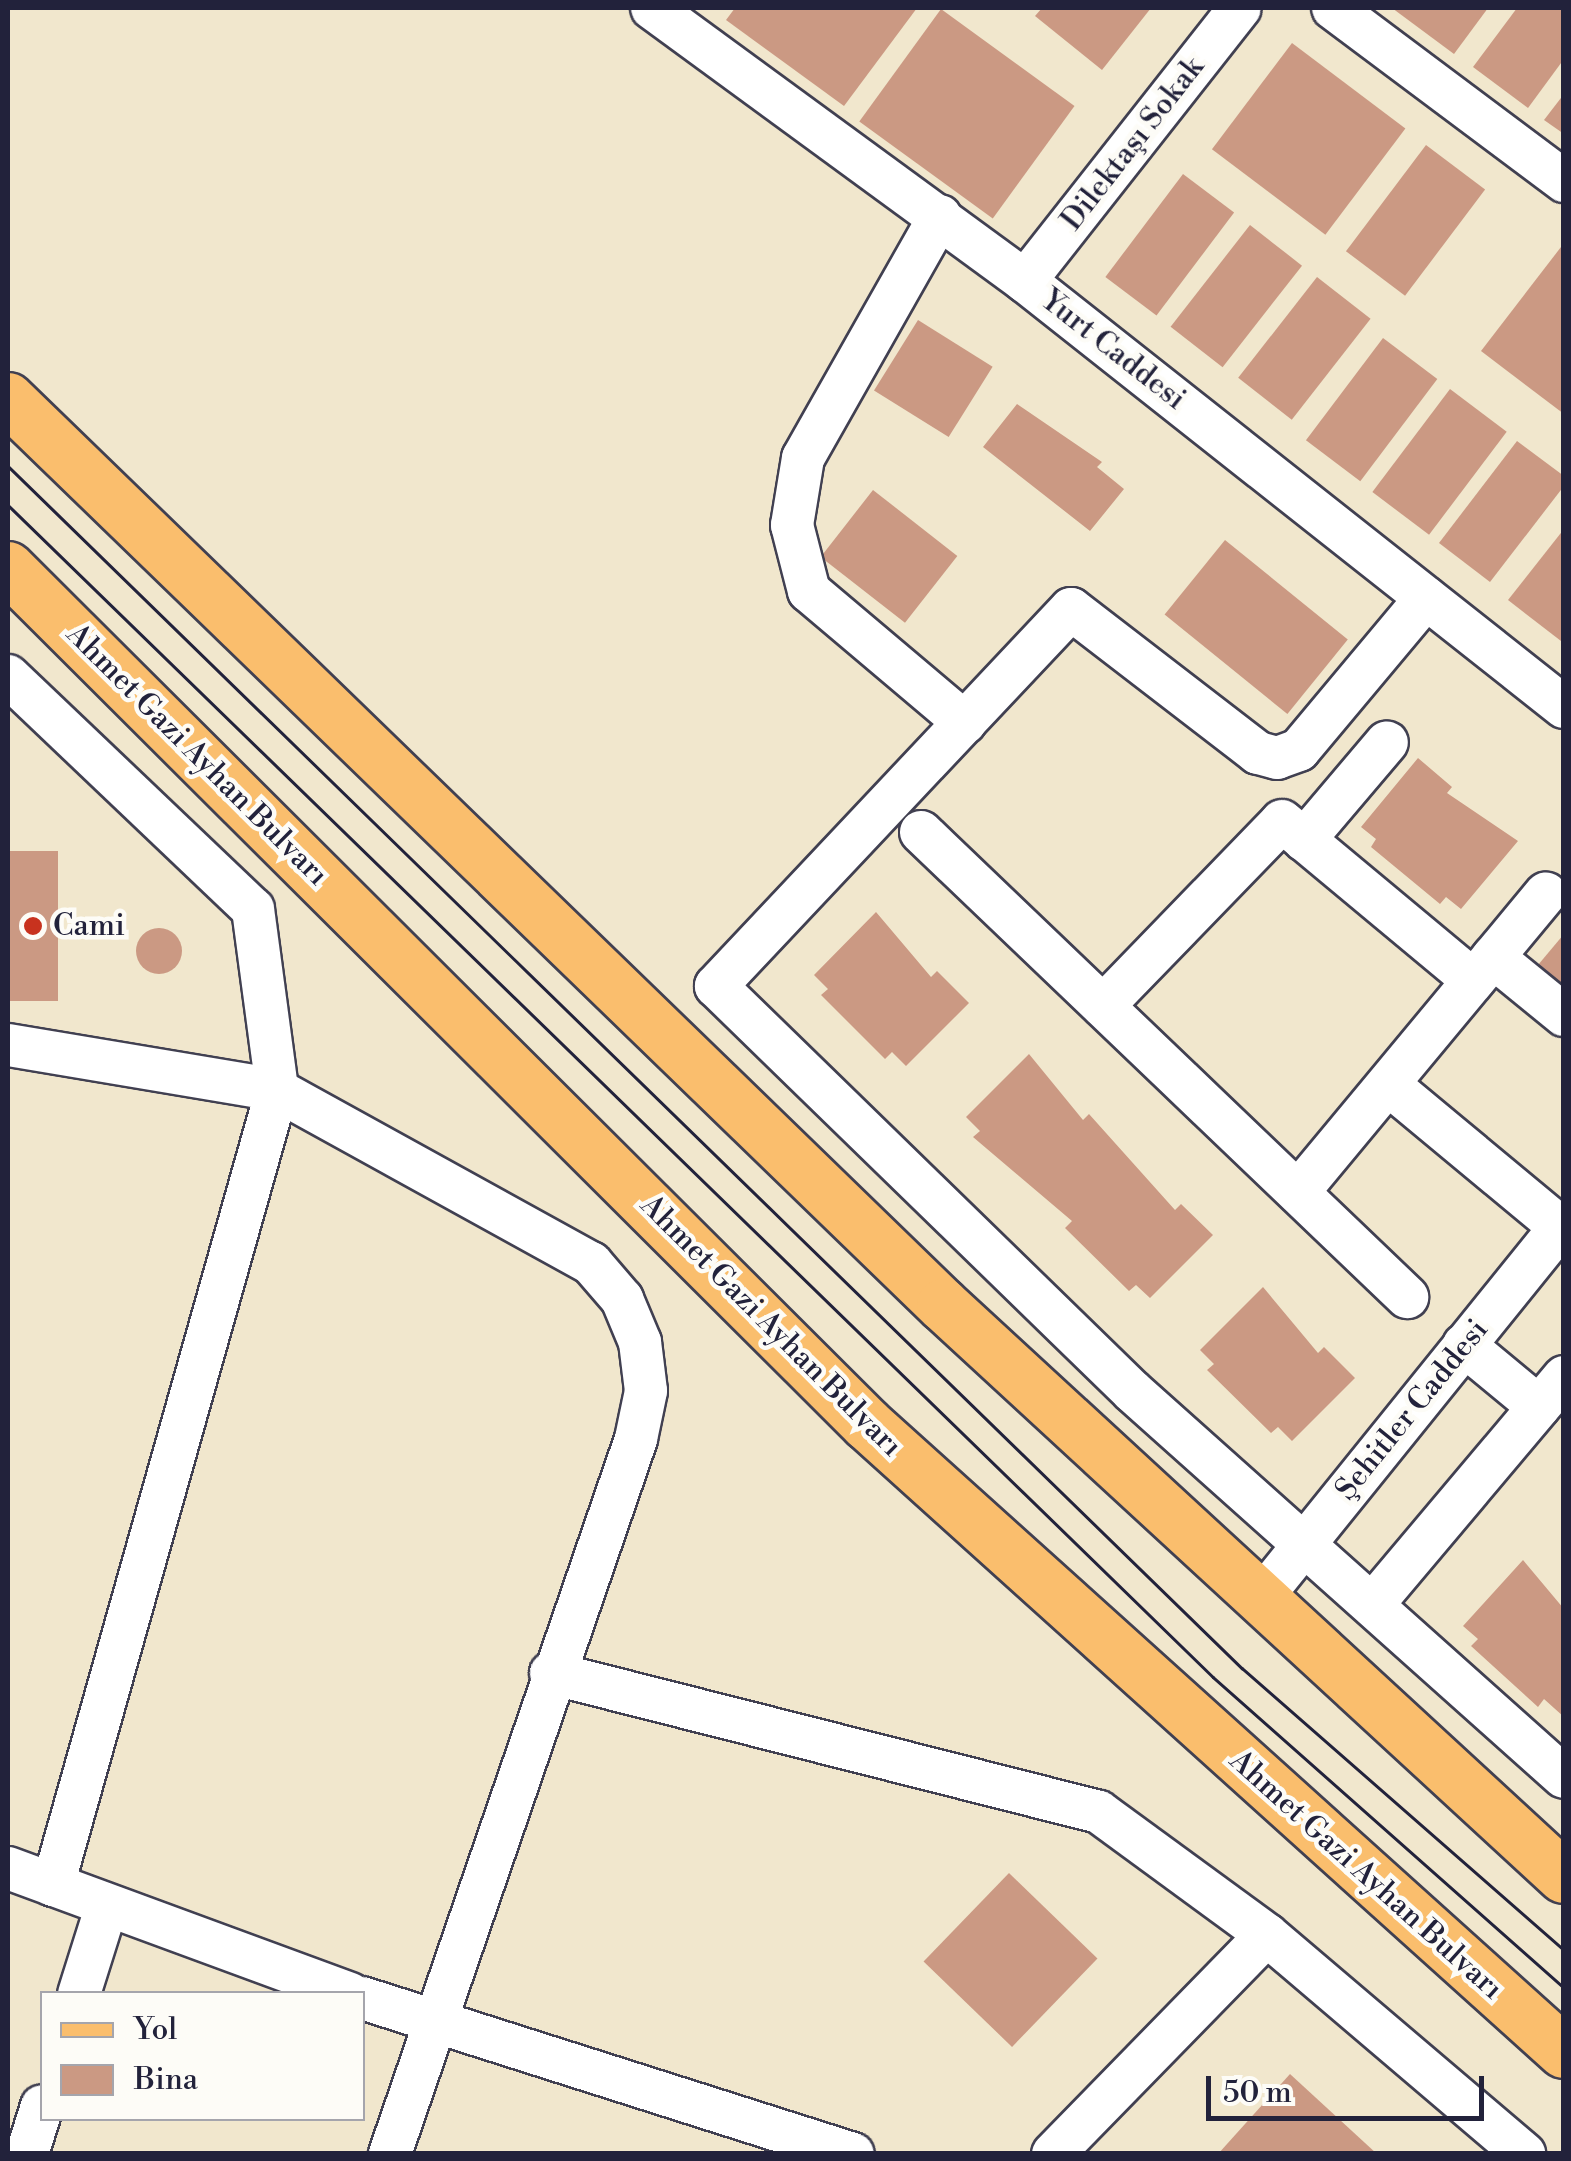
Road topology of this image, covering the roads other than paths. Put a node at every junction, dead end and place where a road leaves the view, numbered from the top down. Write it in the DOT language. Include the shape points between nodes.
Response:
graph roads {
  1 [pos="652,8"];
  2 [pos="1240,8"];
  3 [pos="1333,8"];
  4 [pos="1564,182"];
  5 [pos="940,216"];
  6 [pos="1025,281"];
  7 [pos="8,398"];
  8 [pos="8,568"];
  9 [pos="1426,598"];
  10 [pos="8,676"];
  11 [pos="1564,708"];
  12 [pos="965,723"];
  13 [pos="1387,742"];
  14 [pos="921,832"];
  15 [pos="1304,840"];
  16 [pos="294,850"];
  17 [pos="1546,893"];
  18 [pos="253,909"];
  19 [pos="1483,969"];
  20 [pos="1104,1006"];
  21 [pos="1564,1015"];
  22 [pos="8,1045"];
  23 [pos="1388,1084"];
  24 [pos="277,1090"];
  25 [pos="1298,1192"];
  26 [pos="1561,1225"];
  27 [pos="1407,1297"];
  28 [pos="1464,1345"];
  29 [pos="1551,1392"];
  30 [pos="1305,1543"];
  31 [pos="1261,1598"];
  32 [pos="1373,1604"];
  33 [pos="552,1673"];
  34 [pos="1564,1778"];
  35 [pos="8,1868"];
  36 [pos="1564,1877"];
  37 [pos="53,1885"];
  38 [pos="107,1905"];
  39 [pos="1267,1935"];
  40 [pos="80,1991"];
  41 [pos="342,1991"];
  42 [pos="365,1999"];
  43 [pos="431,2023"];
  44 [pos="1564,2052"];
  45 [pos="40,2112"];
  46 [pos="27,2154"];
  47 [pos="390,2154"];
  48 [pos="853,2154"];
  49 [pos="1053,2154"];
  50 [pos="1524,2154"];
  1 -- 5 [label="street, Yurt Caddesi"];
  2 -- 6 [label="street, Dilektaşı Sokak"];
  3 -- 4 [label="street"];
  5 -- 6 [label="street, Yurt Caddesi"];
  5 -- 12 [label="street" via="803,458 792,525 809,591"];
  6 -- 9 [label="street, Yurt Caddesi"];
  7 -- 31 [label="main road" via="693,1067"];
  8 -- 16 [label="main road, Ahmet Gazi Ayhan Bulvarı"];
  9 -- 11 [label="street, Yurt Caddesi"];
  9 -- 12 [label="street" via="1288,756 1258,754 1071,610"];
  10 -- 18 [label="street"];
  12 -- 30 [label="street" via="716,986 1132,1391"];
  13 -- 15 [label="street"];
  14 -- 20 [label="street"];
  15 -- 19 [label="street"];
  15 -- 20 [label="street" via="1282,821"];
  16 -- 18 [label="street"];
  16 -- 44 [label="main road, Ahmet Gazi Ayhan Bulvarı" via="867,1424"];
  17 -- 19 [label="street"];
  18 -- 24 [label="street"];
  19 -- 21 [label="street"];
  19 -- 23 [label="street"];
  20 -- 25 [label="street"];
  22 -- 24 [label="street"];
  23 -- 25 [label="street"];
  23 -- 26 [label="street"];
  24 -- 33 [label="street" via="591,1263 632,1320 645,1366 642,1415"];
  24 -- 37 [label="street"];
  25 -- 27 [label="street"];
  26 -- 28 [label="street, Şehitler Caddesi"];
  28 -- 29 [label="street"];
  28 -- 30 [label="street, Şehitler Caddesi"];
  29 -- 32 [label="street"];
  30 -- 31 [label="street, Şehitler Caddesi"];
  30 -- 32 [label="street"];
  31 -- 36 [label="main road"];
  32 -- 34 [label="street"];
  33 -- 39 [label="street" via="1099,1812"];
  33 -- 43 [label="street"];
  35 -- 37 [label="street"];
  37 -- 38 [label="street"];
  38 -- 40 [label="street"];
  38 -- 41 [label="street"];
  39 -- 49 [label="street"];
  39 -- 50 [label="street"];
  42 -- 43 [label="street"];
  43 -- 47 [label="street"];
  43 -- 48 [label="street"];
  45 -- 46 [label="street"];
}
